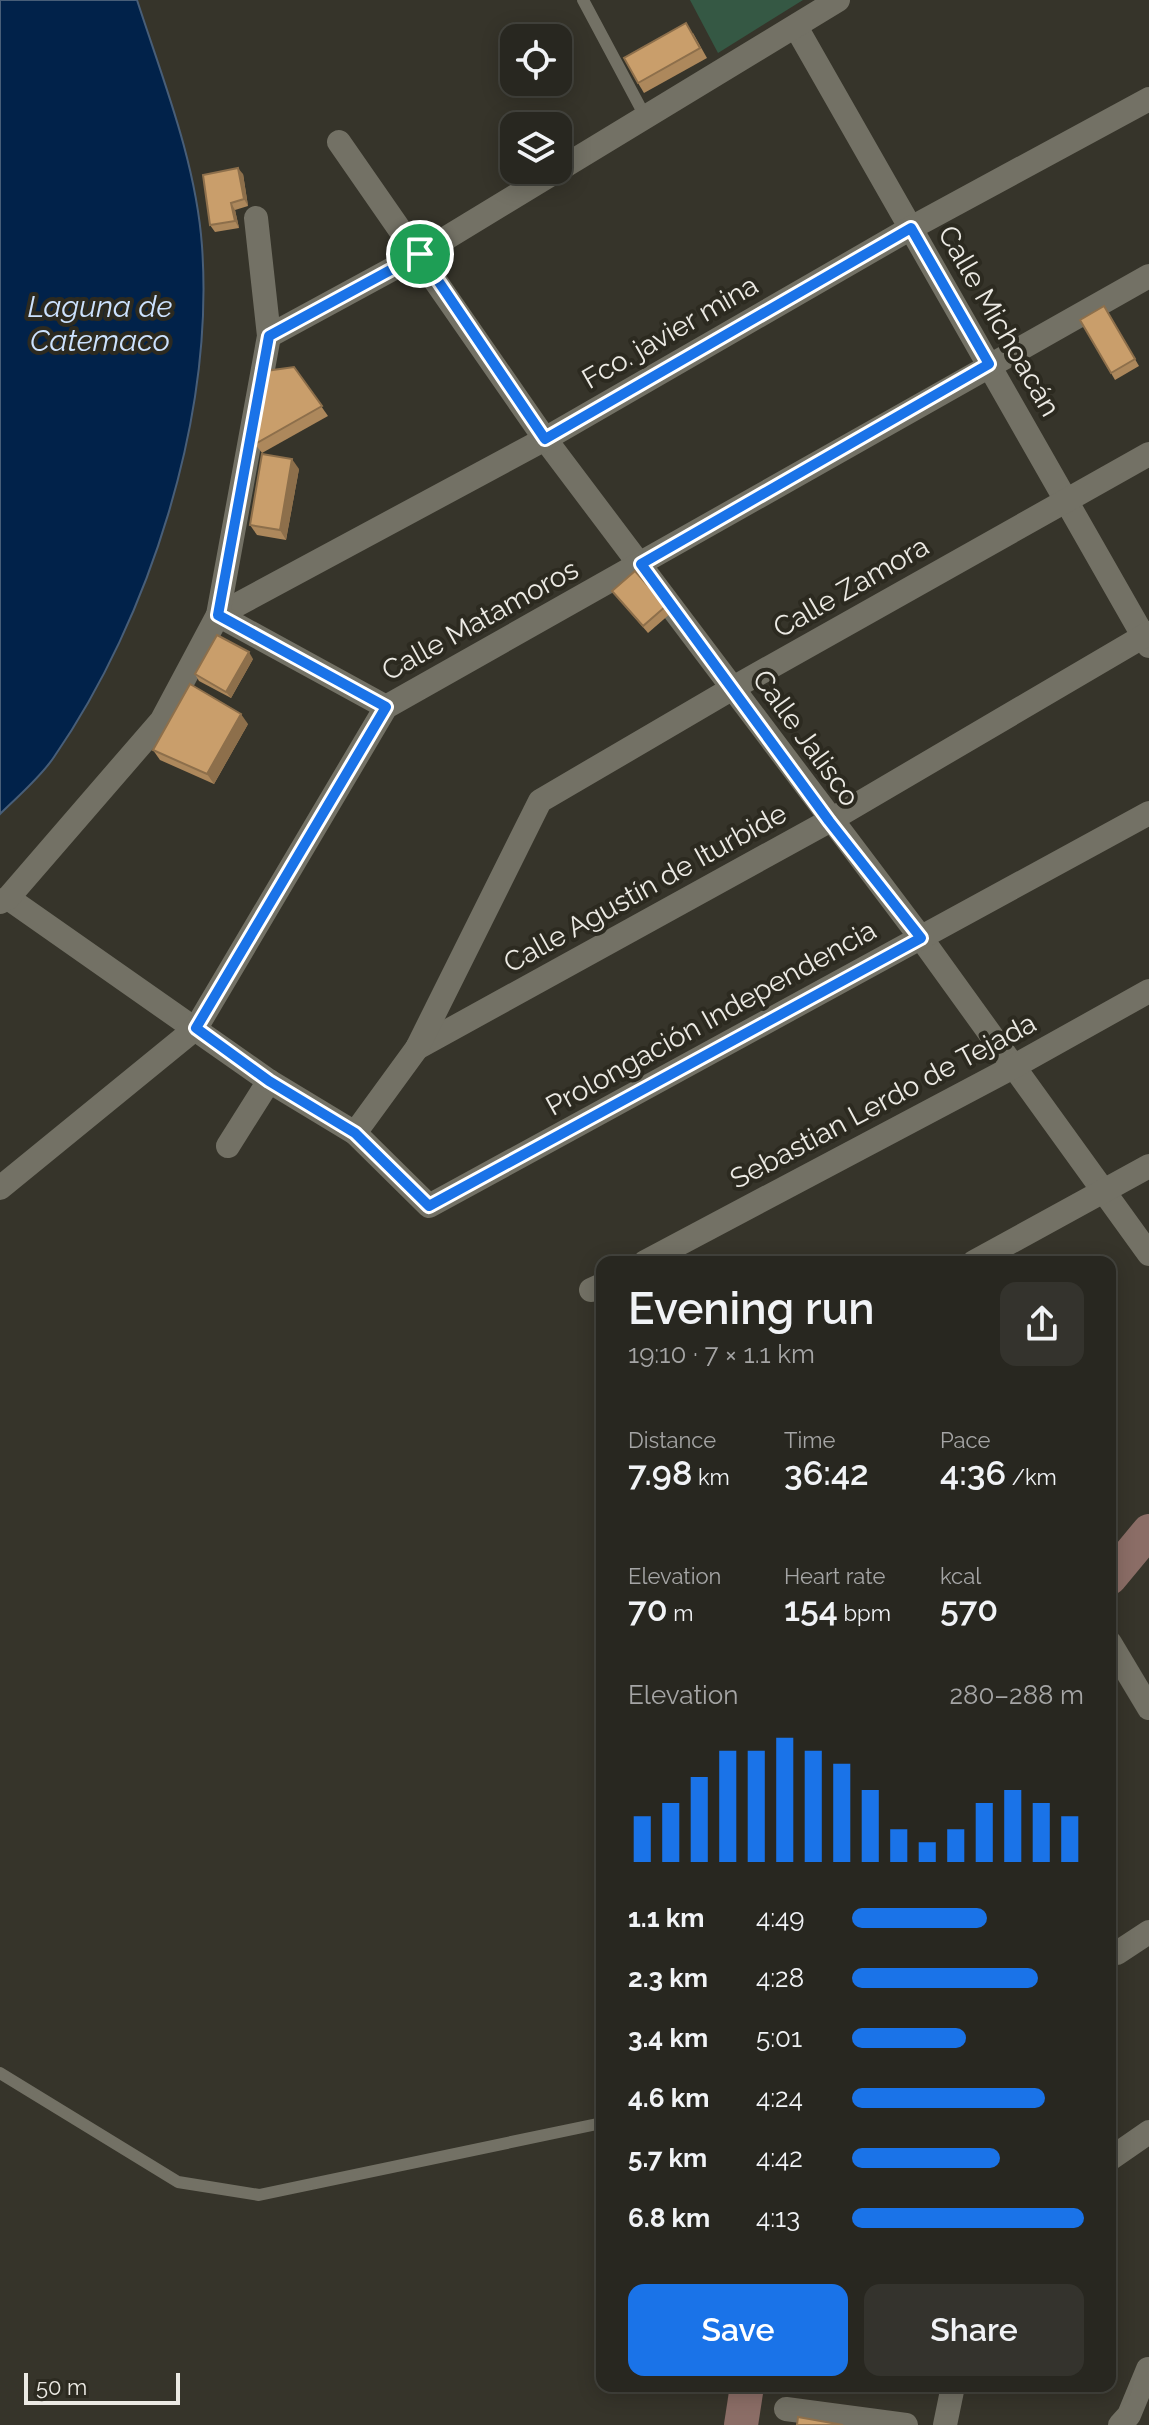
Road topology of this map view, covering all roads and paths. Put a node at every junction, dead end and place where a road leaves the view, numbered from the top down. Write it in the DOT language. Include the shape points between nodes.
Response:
graph roads {
  1 [pos="583,0"];
  2 [pos="838,0"];
  3 [pos="796,27"];
  4 [pos="1149,99"];
  5 [pos="646,118"];
  6 [pos="339,142"];
  7 [pos="256,218"];
  8 [pos="911,228"];
  9 [pos="420,254"];
  10 [pos="1149,276"];
  11 [pos="269,336"];
  12 [pos="989,364"];
  13 [pos="545,439"];
  14 [pos="1149,454"];
  15 [pos="1066,499"];
  16 [pos="641,564"];
  17 [pos="218,615"];
  18 [pos="1147,638"];
  19 [pos="733,688"];
  20 [pos="386,707"];
  21 [pos="1149,813"];
  22 [pos="829,821"];
  23 [pos="4,900"];
  24 [pos="921,938"];
  25 [pos="1149,991"];
  26 [pos="196,1028"];
  27 [pos="417,1048"];
  28 [pos="1013,1067"];
  29 [pos="269,1081"];
  30 [pos="355,1133"];
  31 [pos="228,1146"];
  32 [pos="1149,1166"];
  33 [pos="0,1188"];
  34 [pos="1102,1192"];
  35 [pos="1149,1254"];
  36 [pos="656,1256"];
  37 [pos="985,1256"];
  38 [pos="1149,1531"];
  39 [pos="1116,1565"];
  40 [pos="1116,1653"];
  41 [pos="1149,1708"];
  42 [pos="1149,1932"];
  43 [pos="1117,1953"];
  44 [pos="0,2073"];
  45 [pos="596,2124"];
  46 [pos="1149,2132"];
  47 [pos="1116,2155"];
  48 [pos="1149,2369"];
  49 [pos="746,2392"];
  50 [pos="952,2392"];
  51 [pos="787,2407"];
  52 [pos="741,2425"];
  53 [pos="906,2425"];
  54 [pos="945,2425"];
  55 [pos="1120,2425"];
  1 -- 5 [label="lane"];
  2 -- 3 [label="street"];
  3 -- 5 [label="street"];
  3 -- 8 [label="street, Calle Michoacán"];
  4 -- 8 [label="street, Fco. javier mina"];
  5 -- 9 [label="street"];
  6 -- 9 [label="street, Calle Jalisco"];
  7 -- 11 [label="street"];
  8 -- 12 [label="street, Calle Michoacán"];
  8 -- 13 [label="street, Fco. javier mina"];
  9 -- 11 [label="street"];
  9 -- 13 [label="street, Calle Jalisco"];
  10 -- 12 [label="street, Calle Matamoros"];
  11 -- 17 [label="street"];
  12 -- 15 [label="street, Calle Michoacán"];
  12 -- 16 [label="street, Calle Matamoros"];
  13 -- 16 [label="street, Calle Jalisco"];
  13 -- 17 [label="street, Fco. javier mina"];
  14 -- 15 [label="street, Calle Zamora"];
  15 -- 18 [label="street, Calle Michoacán"];
  15 -- 19 [label="street, Calle Zamora"];
  16 -- 19 [label="street, Calle Jalisco"];
  16 -- 20 [label="street, Calle Matamoros"];
  17 -- 20 [label="street"];
  17 -- 23 [label="street" via="162,720"];
  18 -- 22 [label="street, Calle Agustín de Iturbide"];
  19 -- 22 [label="street, Calle Jalisco"];
  19 -- 27 [label="street, Calle Zamora" via="540,801"];
  20 -- 26 [label="street, Calle Matamoros"];
  21 -- 24 [label="street, Prolongación Independencia"];
  22 -- 24 [label="street, Calle Jalisco"];
  22 -- 27 [label="street, Calle Agustín de Iturbide"];
  23 -- 26 [label="street"];
  24 -- 28 [label="street, Calle Jalisco"];
  24 -- 30 [label="street, Prolongación Independencia" via="429,1206"];
  25 -- 28 [label="street, Sebastian Lerdo de Tejada"];
  26 -- 29 [label="street"];
  26 -- 33 [label="street, Calle Matamoros"];
  27 -- 30 [label="street, Calle Zamora"];
  28 -- 34 [label="street, Calle Jalisco"];
  28 -- 36 [label="street, Sebastian Lerdo de Tejada"];
  29 -- 30 [label="street"];
  29 -- 31 [label="street"];
  32 -- 34 [label="street"];
  34 -- 35 [label="street, Calle Jalisco"];
  34 -- 37 [label="street"];
  38 -- 39 [label="main road"];
  40 -- 41 [label="street"];
  42 -- 43 [label="street"];
  44 -- 45 [label="lane" via="178,2182 259,2195"];
  46 -- 47 [label="street"];
  48 -- 55 [label="street"];
  49 -- 52 [label="main road"];
  50 -- 54 [label="street"];
  51 -- 53 [label="street"];
}
